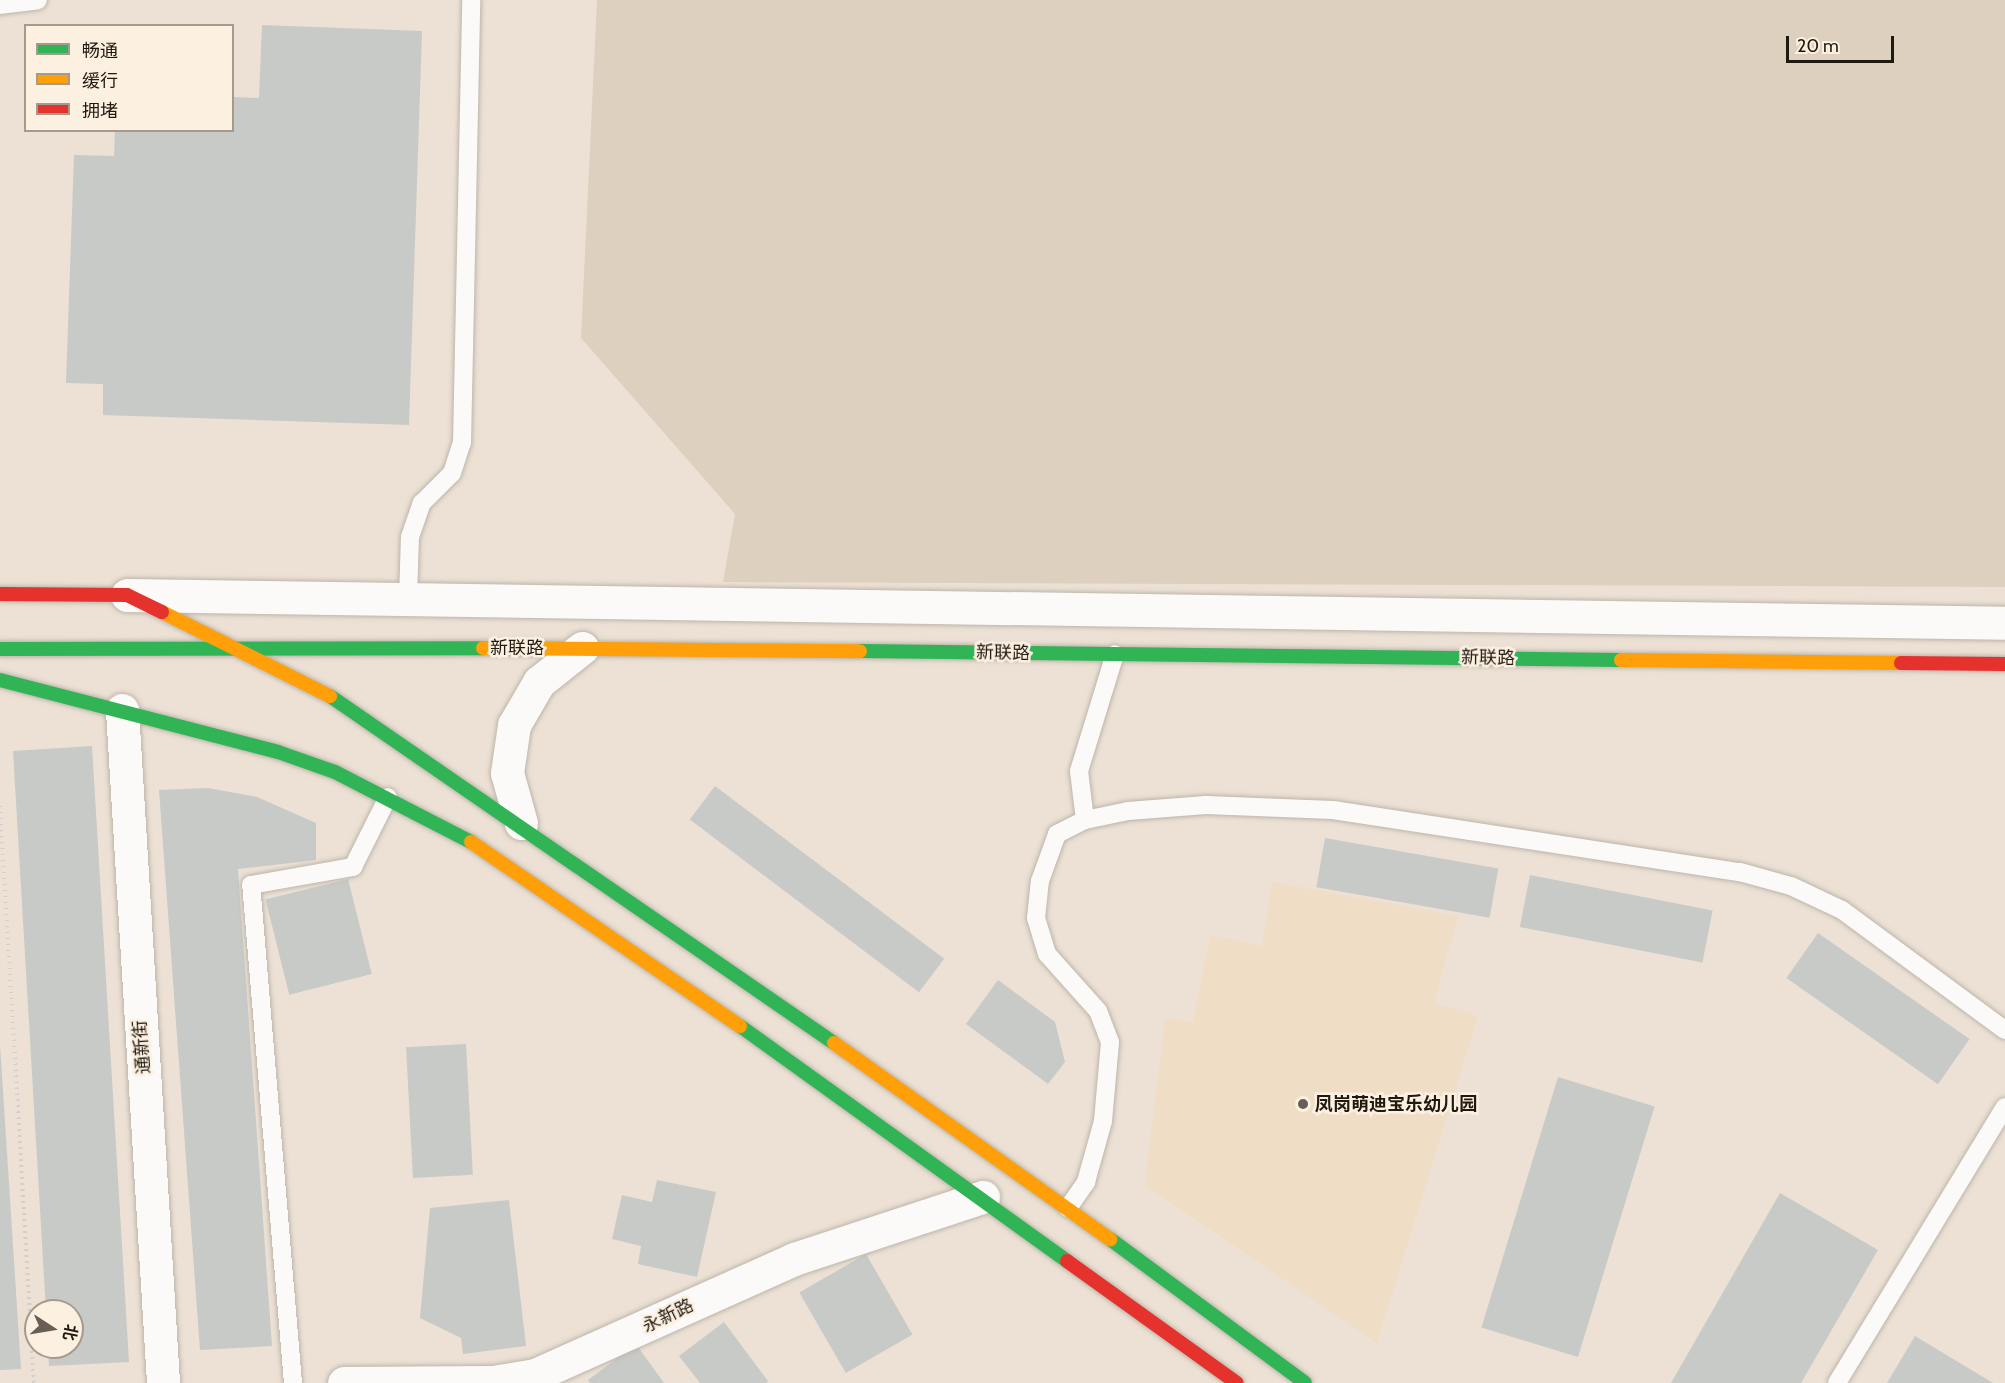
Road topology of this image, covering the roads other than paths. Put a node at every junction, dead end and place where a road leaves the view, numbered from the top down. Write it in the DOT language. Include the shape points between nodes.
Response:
graph roads {
  1 [pos="38,0"];
  2 [pos="471,0"];
  3 [pos="0,5"];
  4 [pos="0,594"];
  5 [pos="127,595"];
  6 [pos="408,599"];
  7 [pos="2005,623"];
  8 [pos="582,648"];
  9 [pos="0,649"];
  10 [pos="241,650"];
  11 [pos="1115,654"];
  12 [pos="2005,664"];
  13 [pos="0,680"];
  14 [pos="122,710"];
  15 [pos="388,797"];
  16 [pos="1085,820"];
  17 [pos="521,823"];
  18 [pos="2005,1030"];
  19 [pos="2005,1107"];
  20 [pos="983,1197"];
  21 [pos="1068,1208"];
  22 [pos="536,1379"];
  23 [pos="163,1383"];
  24 [pos="293,1383"];
  25 [pos="344,1383"];
  26 [pos="1237,1383"];
  27 [pos="1305,1383"];
  28 [pos="1837,1383"];
  1 -- 3 [label="lane"];
  2 -- 6 [label="lane" via="462,443 452,473 422,503 410,537"];
  4 -- 5 [label="street"];
  5 -- 6 [label="street"];
  5 -- 10 [label="street"];
  6 -- 7 [label="street"];
  8 -- 10 [label="street, 新联路"];
  8 -- 11 [label="street, 新联路"];
  8 -- 17 [label="street" via="539,682 514,724 507,773"];
  9 -- 10 [label="street, 新联路"];
  10 -- 17 [label="street" via="339,700"];
  11 -- 12 [label="street, 新联路"];
  11 -- 16 [label="lane" via="1079,771"];
  13 -- 14 [label="street"];
  14 -- 15 [label="street" via="278,752"];
  14 -- 23 [label="street, 通新街"];
  15 -- 20 [label="street" via="460,836 602,927"];
  15 -- 24 [label="lane" via="353,867 251,885"];
  16 -- 18 [label="lane" via="1206,805 1334,810 1740,872 1791,886 1842,910"];
  16 -- 21 [label="lane" via="1057,834 1046,855 1036,918 1047,954 1098,1011 1110,1042 1103,1121 1086,1182"];
  17 -- 21 [label="street"];
  19 -- 28 [label="lane"];
  20 -- 22 [label="street, 永新路" via="794,1259"];
  20 -- 26 [label="street"];
  21 -- 27 [label="street"];
  22 -- 25 [label="street, 永新路"];
}
